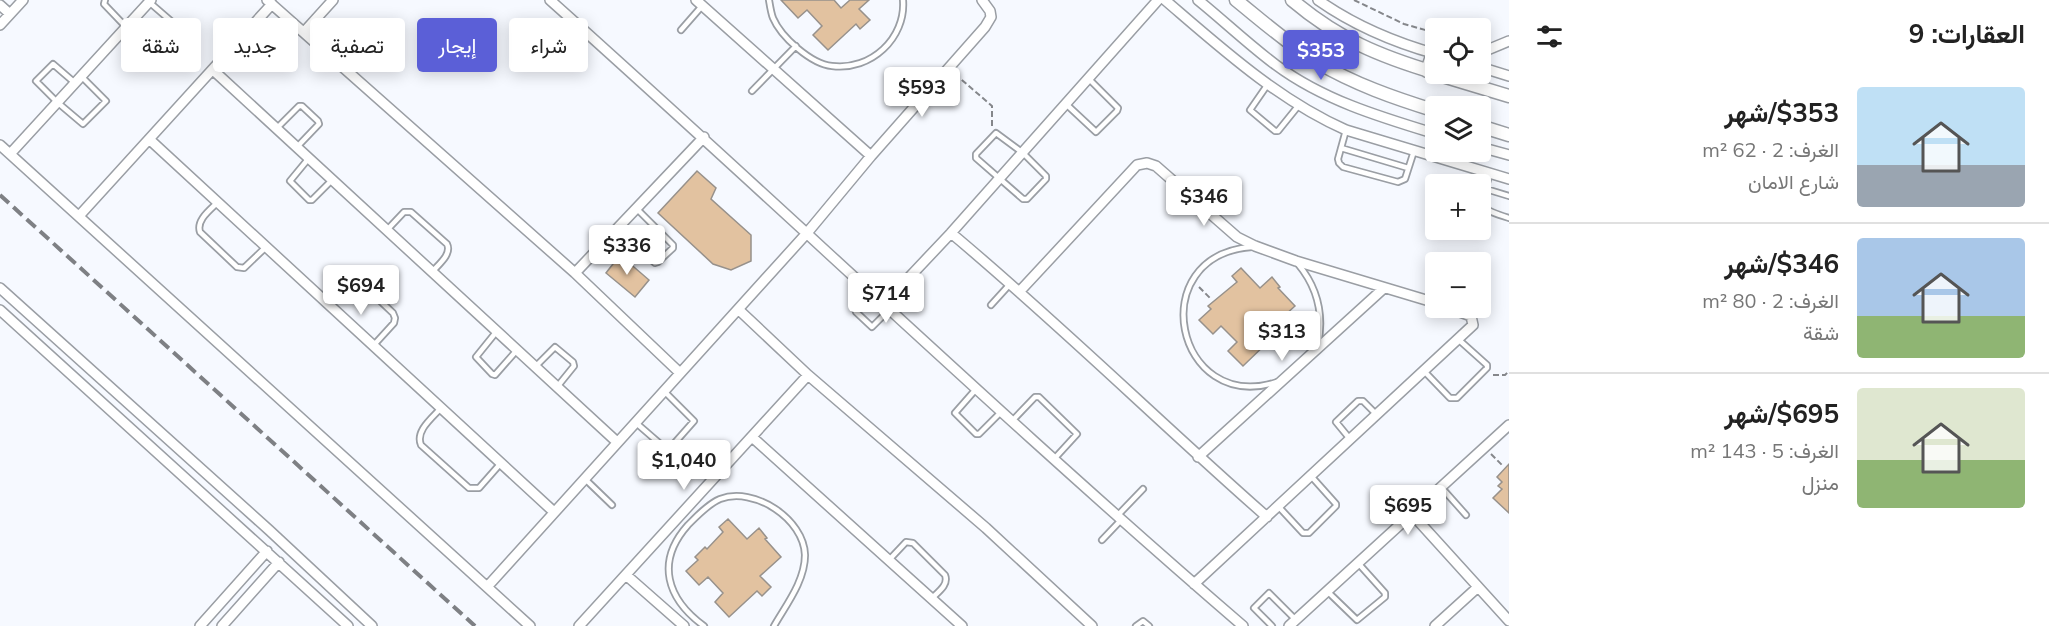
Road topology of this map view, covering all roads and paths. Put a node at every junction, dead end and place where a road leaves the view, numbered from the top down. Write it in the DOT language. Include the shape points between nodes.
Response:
graph roads {
  1 [pos="23,0"];
  2 [pos="105,0"];
  3 [pos="333,0"];
  4 [pos="550,0"];
  5 [pos="769,0"];
  6 [pos="903,0"];
  7 [pos="982,0"];
  8 [pos="1158,0"];
  9 [pos="1165,0"];
  10 [pos="1198,0"];
  11 [pos="1236,0"];
  12 [pos="1292,0"];
  13 [pos="1318,0"];
  14 [pos="1354,0"];
  15 [pos="149,1"];
  16 [pos="270,2"];
  17 [pos="699,3"];
  18 [pos="0,5"];
  19 [pos="10,14"];
  20 [pos="134,18"];
  21 [pos="168,18"];
  22 [pos="257,18"];
  23 [pos="121,22"];
  24 [pos="0,25"];
  25 [pos="681,30"];
  26 [pos="1425,30"];
  27 [pos="121,32"];
  28 [pos="304,32"];
  29 [pos="1509,41"];
  30 [pos="796,46"];
  31 [pos="1491,48"];
  32 [pos="1425,51"];
  33 [pos="773,69"];
  34 [pos="948,69"];
  35 [pos="213,70"];
  36 [pos="1491,70"];
  37 [pos="1425,71"];
  38 [pos="215,72"];
  39 [pos="1509,76"];
  40 [pos="78,79"];
  41 [pos="1089,79"];
  42 [pos="1268,84"];
  43 [pos="1469,84"];
  44 [pos="752,91"];
  45 [pos="1509,96"];
  46 [pos="57,102"];
  47 [pos="1066,104"];
  48 [pos="1299,105"];
  49 [pos="1425,108"];
  50 [pos="277,128"];
  51 [pos="1491,129"];
  52 [pos="1346,130"];
  53 [pos="1425,131"];
  54 [pos="996,133"];
  55 [pos="1509,135"];
  56 [pos="704,137"];
  57 [pos="149,139"];
  58 [pos="0,145"];
  59 [pos="297,147"];
  60 [pos="1341,148"];
  61 [pos="1491,150"];
  62 [pos="1414,151"];
  63 [pos="1023,153"];
  64 [pos="10,154"];
  65 [pos="1509,155"];
  66 [pos="871,156"];
  67 [pos="309,158"];
  68 [pos="1408,168"];
  69 [pos="1490,173"];
  70 [pos="1000,179"];
  71 [pos="1509,179"];
  72 [pos="332,180"];
  73 [pos="1491,191"];
  74 [pos="1509,196"];
  75 [pos="218,202"];
  76 [pos="636,208"];
  77 [pos="1491,213"];
  78 [pos="79,216"];
  79 [pos="1509,218"];
  80 [pos="617,228"];
  81 [pos="387,230"];
  82 [pos="807,233"];
  83 [pos="951,234"];
  84 [pos="1255,246"];
  85 [pos="266,247"];
  86 [pos="1296,261"];
  87 [pos="432,272"];
  88 [pos="575,273"];
  89 [pos="1193,280"];
  90 [pos="1011,283"];
  91 [pos="0,288"];
  92 [pos="1384,288"];
  93 [pos="1020,291"];
  94 [pos="871,292"];
  95 [pos="1211,299"];
  96 [pos="324,300"];
  97 [pos="1425,300"];
  98 [pos="991,305"];
  99 [pos="887,306"];
  100 [pos="0,310"];
  101 [pos="739,310"];
  102 [pos="1472,318"];
  103 [pos="497,332"];
  104 [pos="1458,339"];
  105 [pos="373,346"];
  106 [pos="1317,348"];
  107 [pos="518,350"];
  108 [pos="535,367"];
  109 [pos="1486,370"];
  110 [pos="1424,371"];
  111 [pos="1509,371"];
  112 [pos="680,373"];
  113 [pos="808,375"];
  114 [pos="1282,380"];
  115 [pos="557,387"];
  116 [pos="976,388"];
  117 [pos="663,391"];
  118 [pos="441,408"];
  119 [pos="1002,411"];
  120 [pos="1377,415"];
  121 [pos="1012,420"];
  122 [pos="635,422"];
  123 [pos="1509,425"];
  124 [pos="752,437"];
  125 [pos="1350,439"];
  126 [pos="617,442"];
  127 [pos="1485,447"];
  128 [pos="1198,457"];
  129 [pos="1055,458"];
  130 [pos="501,464"];
  131 [pos="1502,465"];
  132 [pos="1311,476"];
  133 [pos="584,478"];
  134 [pos="1442,487"];
  135 [pos="1143,489"];
  136 [pos="612,505"];
  137 [pos="1278,506"];
  138 [pos="554,512"];
  139 [pos="681,514"];
  140 [pos="1412,514"];
  141 [pos="1466,515"];
  142 [pos="1120,517"];
  143 [pos="1266,517"];
  144 [pos="690,522"];
  145 [pos="269,530"];
  146 [pos="1102,540"];
  147 [pos="258,542"];
  148 [pos="267,551"];
  149 [pos="888,560"];
  150 [pos="279,562"];
  151 [pos="1358,563"];
  152 [pos="626,575"];
  153 [pos="1194,584"];
  154 [pos="487,587"];
  155 [pos="1478,587"];
  156 [pos="1328,591"];
  157 [pos="932,598"];
  158 [pos="1507,615"];
  159 [pos="1292,623"];
  160 [pos="200,626"];
  161 [pos="222,626"];
  162 [pos="348,626"];
  163 [pos="372,626"];
  164 [pos="530,626"];
  165 [pos="579,626"];
  166 [pos="684,626"];
  167 [pos="704,626"];
  168 [pos="774,626"];
  169 [pos="962,626"];
  170 [pos="1092,626"];
  171 [pos="1136,626"];
  172 [pos="1149,626"];
  173 [pos="1243,626"];
  174 [pos="1272,626"];
  175 [pos="1434,626"];
  1 -- 19 [label="street"];
  2 -- 23 [label="lane" via="104,4"];
  3 -- 28 [label="street"];
  4 -- 56 [label="street"];
  5 -- 30 [label="lane" via="783,35"];
  6 -- 30 [label="lane" via="898,29 888,46 871,59 832,66 813,60"];
  7 -- 34 [label="street" via="991,17"];
  8 -- 41 [label="street"];
  9 -- 42 [label="street"];
  10 -- 53 [label="street" via="1299,80 1371,115"];
  11 -- 49 [label="street" via="1294,47 1339,74"];
  12 -- 37 [label="street" via="1358,45"];
  13 -- 32 [label="street" via="1372,33"];
  14 -- 26 [label="path"];
  15 -- 20 [label="street"];
  15 -- 21 [label="lane"];
  16 -- 22 [label="street"];
  16 -- 28 [label="street"];
  17 -- 25 [label="lane"];
  17 -- 33 [label="street"];
  18 -- 19 [label="street"];
  19 -- 24 [label="street"];
  27 -- 40 [label="street"];
  28 -- 88 [label="street"];
  29 -- 31 [label="street"];
  30 -- 33 [label="lane"];
  33 -- 44 [label="lane"];
  33 -- 66 [label="street"];
  34 -- 54 [label="path" via="992,106 992,130"];
  34 -- 66 [label="street"];
  35 -- 57 [label="street"];
  36 -- 39 [label="street"];
  38 -- 50 [label="street"];
  40 -- 46 [label="street"];
  40 -- 46 [label="lane" via="53,64 36,80"];
  40 -- 46 [label="lane" via="105,103 83,124"];
  41 -- 47 [label="street"];
  41 -- 47 [label="lane" via="1117,111 1096,132"];
  42 -- 48 [label="street"];
  42 -- 48 [label="lane" via="1250,110 1275,131"];
  43 -- 45 [label="street"];
  46 -- 64 [label="street"];
  47 -- 63 [label="street"];
  48 -- 52 [label="street"];
  50 -- 59 [label="street"];
  50 -- 59 [label="lane" via="299,106 318,121"];
  51 -- 55 [label="street"];
  52 -- 60 [label="lane"];
  52 -- 62 [label="street"];
  54 -- 63 [label="lane"];
  54 -- 70 [label="lane" via="975,156"];
  56 -- 76 [label="street"];
  56 -- 82 [label="street"];
  57 -- 75 [label="street"];
  57 -- 78 [label="street"];
  58 -- 64 [label="street"];
  59 -- 67 [label="street"];
  60 -- 68 [label="lane"];
  60 -- 68 [label="lane" via="1338,159 1343,167 1398,182 1404,179"];
  61 -- 65 [label="street"];
  62 -- 68 [label="lane"];
  62 -- 69 [label="street"];
  63 -- 70 [label="street"];
  63 -- 70 [label="lane" via="1046,179 1025,200"];
  64 -- 78 [label="street"];
  66 -- 82 [label="street"];
  67 -- 72 [label="street"];
  67 -- 72 [label="lane" via="290,181 309,200"];
  69 -- 71 [label="street"];
  70 -- 83 [label="street"];
  72 -- 81 [label="street"];
  73 -- 74 [label="lane"];
  75 -- 85 [label="street"];
  75 -- 85 [label="lane" via="198,227 237,267 244,268"];
  76 -- 80 [label="street"];
  76 -- 80 [label="lane" via="673,248 655,262"];
  77 -- 79 [label="lane"];
  78 -- 154 [label="street"];
  80 -- 88 [label="street"];
  81 -- 87 [label="street"];
  81 -- 87 [label="lane" via="407,211 447,244 448,253"];
  82 -- 94 [label="street"];
  82 -- 101 [label="street"];
  83 -- 90 [label="street"];
  83 -- 99 [label="street"];
  84 -- 86 [label="street"];
  84 -- 89 [label="lane" via="1213,259"];
  84 -- 93 [label="street" via="1237,237 1156,166 1142,163"];
  85 -- 96 [label="street"];
  86 -- 92 [label="street"];
  86 -- 106 [label="lane" via="1310,280 1318,302"];
  87 -- 103 [label="street"];
  88 -- 112 [label="street"];
  89 -- 95 [label="path"];
  89 -- 114 [label="lane" via="1186,295 1184,327 1188,343 1206,369 1234,384 1267,385"];
  90 -- 93 [label="street"];
  90 -- 98 [label="lane"];
  91 -- 145 [label="street"];
  92 -- 97 [label="street"];
  92 -- 106 [label="street"];
  93 -- 128 [label="street"];
  94 -- 99 [label="street"];
  94 -- 99 [label="lane" via="855,311 870,326"];
  96 -- 105 [label="street"];
  96 -- 105 [label="lane" via="347,277 355,277 395,318"];
  99 -- 116 [label="street"];
  100 -- 147 [label="street"];
  101 -- 112 [label="street"];
  101 -- 113 [label="street"];
  102 -- 104 [label="street" via="1473,325"];
  103 -- 107 [label="street"];
  103 -- 107 [label="lane" via="476,357 492,374"];
  104 -- 109 [label="lane" via="1486,365"];
  104 -- 110 [label="street"];
  105 -- 118 [label="street"];
  106 -- 114 [label="street"];
  107 -- 108 [label="street"];
  108 -- 115 [label="street"];
  108 -- 115 [label="lane" via="555,347 573,362"];
  109 -- 110 [label="lane" via="1454,399"];
  109 -- 111 [label="path" via="1500,376"];
  110 -- 120 [label="street"];
  112 -- 117 [label="street"];
  113 -- 124 [label="street"];
  113 -- 170 [label="street" via="986,528"];
  114 -- 128 [label="street"];
  115 -- 126 [label="street"];
  116 -- 119 [label="street"];
  116 -- 119 [label="lane" via="955,413 976,434"];
  117 -- 122 [label="street"];
  117 -- 122 [label="lane" via="693,418 693,423 668,448"];
  118 -- 130 [label="street"];
  118 -- 130 [label="lane" via="420,432 421,445 469,488 478,488"];
  119 -- 121 [label="street"];
  120 -- 125 [label="street"];
  120 -- 125 [label="lane" via="1358,401 1336,422"];
  121 -- 129 [label="street"];
  121 -- 129 [label="lane" via="1039,397 1077,434"];
  122 -- 126 [label="street"];
  123 -- 127 [label="street"];
  124 -- 139 [label="street"];
  124 -- 149 [label="street"];
  125 -- 132 [label="street"];
  126 -- 133 [label="street"];
  127 -- 131 [label="path"];
  127 -- 134 [label="street"];
  128 -- 143 [label="street"];
  129 -- 142 [label="street"];
  130 -- 138 [label="street"];
  132 -- 137 [label="street"];
  132 -- 137 [label="lane" via="1336,506 1309,533 1303,533"];
  133 -- 136 [label="lane"];
  133 -- 138 [label="street"];
  134 -- 140 [label="street"];
  134 -- 141 [label="lane"];
  135 -- 142 [label="lane"];
  137 -- 143 [label="street"];
  138 -- 154 [label="street"];
  139 -- 144 [label="lane"];
  139 -- 152 [label="street"];
  140 -- 151 [label="street"];
  140 -- 155 [label="street"];
  142 -- 146 [label="lane"];
  142 -- 153 [label="street"];
  143 -- 153 [label="street"];
  144 -- 167 [label="lane" via="669,558 669,578 676,598"];
  144 -- 168 [label="lane" via="720,499 741,497 761,501 794,526 803,544 802,572"];
  145 -- 147 [label="street"];
  145 -- 163 [label="street"];
  147 -- 148 [label="street"];
  148 -- 150 [label="street"];
  148 -- 160 [label="street"];
  149 -- 157 [label="street"];
  149 -- 157 [label="lane" via="906,542 913,543 947,579"];
  150 -- 161 [label="street"];
  150 -- 162 [label="street"];
  151 -- 156 [label="street"];
  151 -- 156 [label="lane" via="1385,593 1384,597 1357,620"];
  152 -- 165 [label="street"];
  152 -- 166 [label="street"];
  153 -- 173 [label="street"];
  154 -- 164 [label="street"];
  155 -- 158 [label="street"];
  155 -- 175 [label="street"];
  156 -- 159 [label="street"];
  157 -- 169 [label="street"];
  159 -- 174 [label="lane" via="1269,593 1254,608"];
  171 -- 172 [label="lane" via="1143,621"];
}
